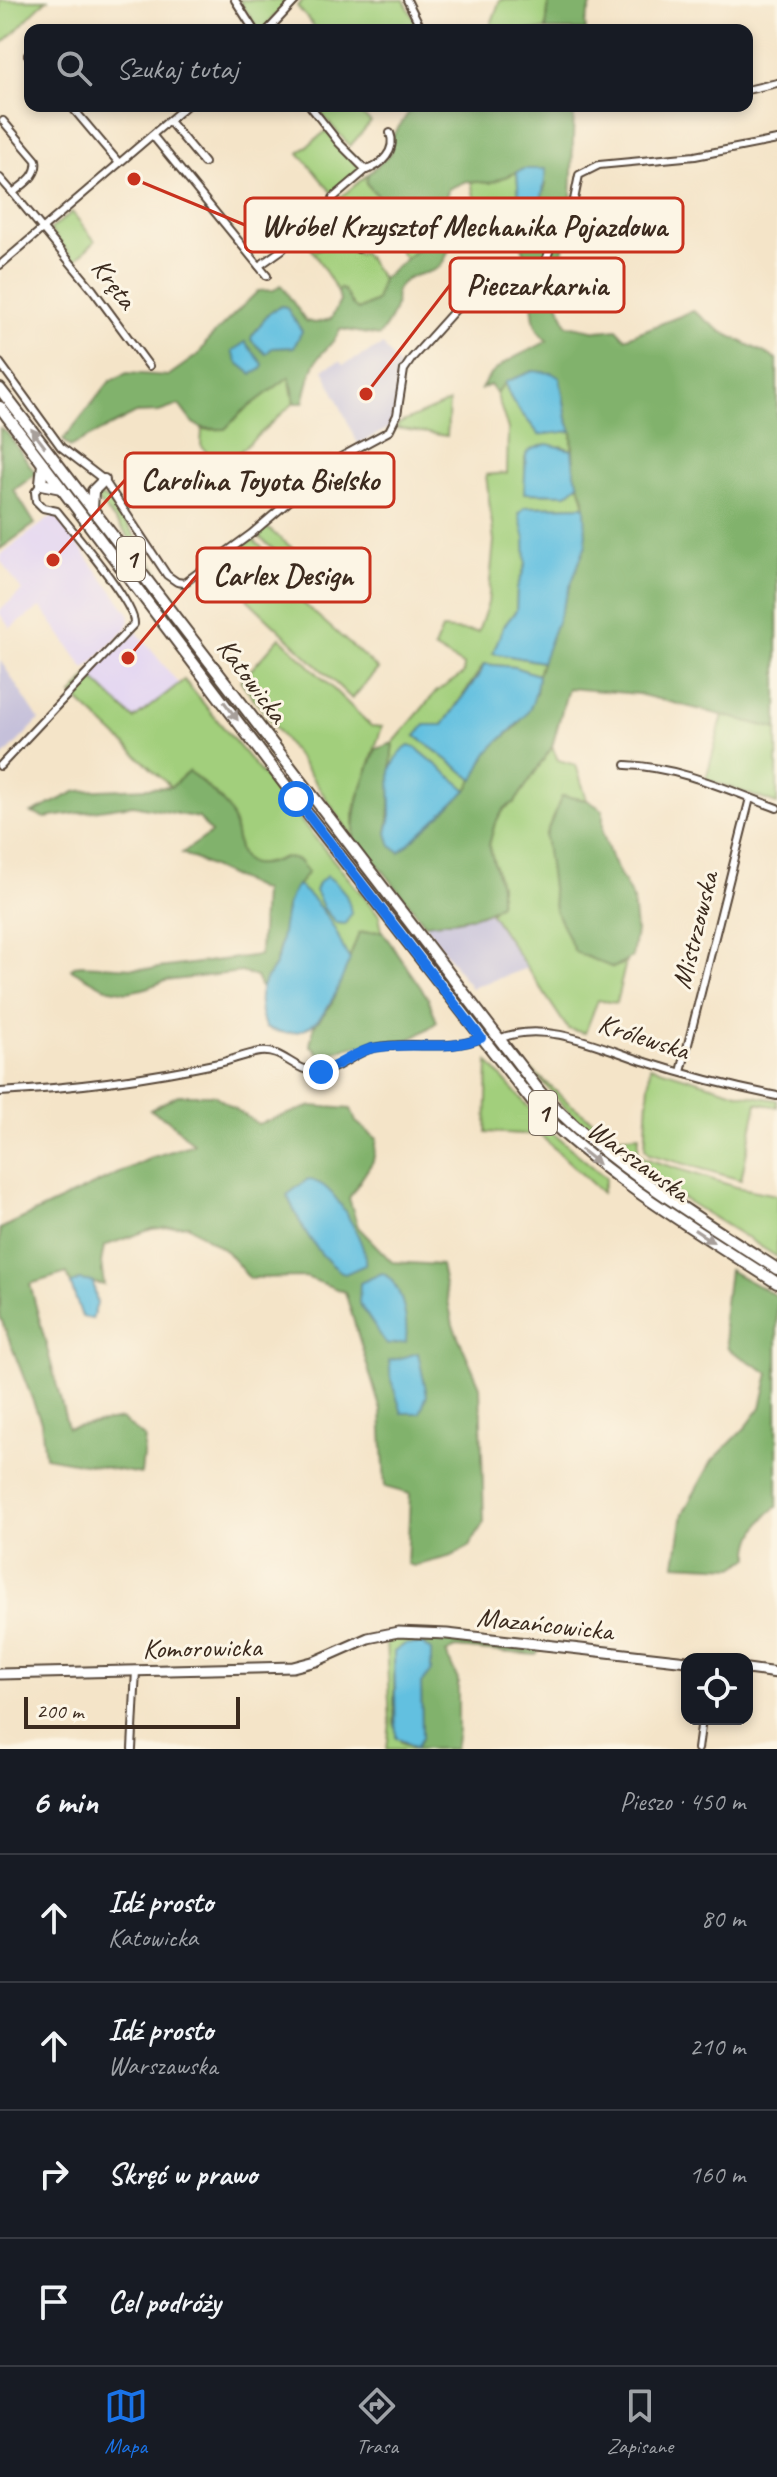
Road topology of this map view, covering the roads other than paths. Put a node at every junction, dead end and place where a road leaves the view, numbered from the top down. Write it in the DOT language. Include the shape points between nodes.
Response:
graph roads {
  1 [pos="235,0"];
  2 [pos="296,0"];
  3 [pos="407,0"];
  4 [pos="250,24"];
  5 [pos="274,24"];
  6 [pos="419,24"];
  7 [pos="777,83"];
  8 [pos="753,89"];
  9 [pos="76,112"];
  10 [pos="179,112"];
  11 [pos="315,112"];
  12 [pos="3,121"];
  13 [pos="169,121"];
  14 [pos="390,133"];
  15 [pos="153,136"];
  16 [pos="777,140"];
  17 [pos="119,163"];
  18 [pos="204,163"];
  19 [pos="366,170"];
  20 [pos="0,178"];
  21 [pos="13,193"];
  22 [pos="256,211"];
  23 [pos="44,229"];
  24 [pos="358,249"];
  25 [pos="0,265"];
  26 [pos="259,266"];
  27 [pos="267,276"];
  28 [pos="0,363"];
  29 [pos="149,366"];
  30 [pos="0,389"];
  31 [pos="0,407"];
  32 [pos="43,464"];
  33 [pos="104,480"];
  34 [pos="41,484"];
  35 [pos="61,488"];
  36 [pos="92,509"];
  37 [pos="626,765"];
  38 [pos="0,766"];
  39 [pos="750,798"];
  40 [pos="777,808"];
  41 [pos="351,848"];
  42 [pos="346,863"];
  43 [pos="481,1038"];
  44 [pos="497,1039"];
  45 [pos="681,1072"];
  46 [pos="0,1092"];
  47 [pos="777,1096"];
  48 [pos="777,1269"];
  49 [pos="777,1283"];
  50 [pos="398,1632"];
  51 [pos="681,1660"];
  52 [pos="136,1670"];
  53 [pos="753,1670"];
  54 [pos="777,1673"];
  55 [pos="0,1674"];
  56 [pos="701,1725"];
  57 [pos="132,1749"];
  58 [pos="698,1749"];
  1 -- 4 [label="street"];
  2 -- 5 [label="street"];
  3 -- 6 [label="street"];
  7 -- 8 [label="street"];
  9 -- 17 [label="street"];
  10 -- 13 [label="street"];
  11 -- 19 [label="street"];
  12 -- 21 [label="street" via="38,168"];
  13 -- 15 [label="street"];
  13 -- 18 [label="street"];
  14 -- 19 [label="street" via="392,148"];
  15 -- 17 [label="street"];
  15 -- 26 [label="street"];
  16 -- 33 [label="street" via="695,156 599,165 579,175 574,200 560,218 540,279 456,309 404,370 389,431 341,457 190,580 177,582 167,575"];
  17 -- 23 [label="street"];
  19 -- 24 [label="street" via="333,198"];
  20 -- 21 [label="street, Kręta"];
  21 -- 23 [label="street, Kręta"];
  22 -- 26 [label="street" via="283,249"];
  23 -- 25 [label="street"];
  23 -- 29 [label="street, Kręta"];
  26 -- 27 [label="street"];
  28 -- 33 [label="street" via="61,447"];
  36 -- 30 [label="main road, Katowicka / 1, one-way"];
  31 -- 32 [label="main road, Katowicka / 1"];
  32 -- 34 [label="main road"];
  32 -- 35 [label="main road, Katowicka / 1"];
  33 -- 36 [label="main road" via="93,491"];
  34 -- 35 [label="main road"];
  34 -- 38 [label="street" via="36,501 57,511 117,588 133,612 134,624"];
  35 -- 42 [label="main road, Katowicka / 1, one-way"];
  36 -- 41 [label="main road, Katowicka / 1"];
  37 -- 39 [label="street" via="667,769"];
  39 -- 40 [label="street"];
  39 -- 45 [label="street, Mistrzowska"];
  41 -- 44 [label="main road, Warszawska / 1"];
  42 -- 43 [label="main road, Warszawska / 1"];
  43 -- 46 [label="street" via="465,1045 374,1048 321,1072 263,1051 145,1075"];
  43 -- 49 [label="main road, Warszawska / 1, one-way" via="538,1109 593,1160"];
  44 -- 45 [label="street, Królewska" via="513,1033 574,1036"];
  44 -- 48 [label="main road, Warszawska / 1" via="561,1115 607,1155"];
  45 -- 47 [label="street, Królewska"];
  50 -- 51 [label="street, Mazańcowicka"];
  50 -- 52 [label="street, Komorowicka" via="293,1667"];
  52 -- 55 [label="street, Komorowicka"];
  52 -- 57 [label="street"];
  53 -- 54 [label="street"];
  56 -- 58 [label="street"];
}
